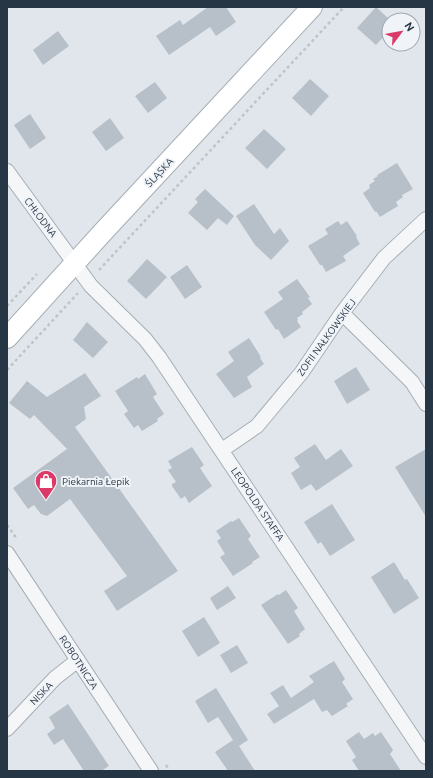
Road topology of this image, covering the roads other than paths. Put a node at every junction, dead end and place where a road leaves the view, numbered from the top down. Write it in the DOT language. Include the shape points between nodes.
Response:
graph roads {
  1 [pos="312,7"];
  2 [pos="7,171"];
  3 [pos="426,219"];
  4 [pos="75,263"];
  5 [pos="342,313"];
  6 [pos="7,338"];
  7 [pos="426,404"];
  8 [pos="222,450"];
  9 [pos="7,553"];
  10 [pos="78,660"];
  11 [pos="7,729"];
  12 [pos="426,757"];
  13 [pos="151,771"];
  1 -- 4 [label="street, ŚLĄSKA"];
  2 -- 4 [label="street, CHŁODNA"];
  3 -- 5 [label="street, ZOFII NAŁKOWSKIEJ" via="384,258"];
  4 -- 6 [label="street, ŚLĄSKA"];
  4 -- 8 [label="street, LEOPOLDA STAFFA" via="88,282 153,348"];
  5 -- 7 [label="street" via="412,382"];
  5 -- 8 [label="street, ZOFII NAŁKOWSKIEJ" via="302,372 257,426"];
  8 -- 12 [label="street, LEOPOLDA STAFFA"];
  9 -- 10 [label="street, ROBOTNICZA"];
  10 -- 11 [label="street, NISKA" via="55,678"];
  10 -- 13 [label="street, ROBOTNICZA"];
}
